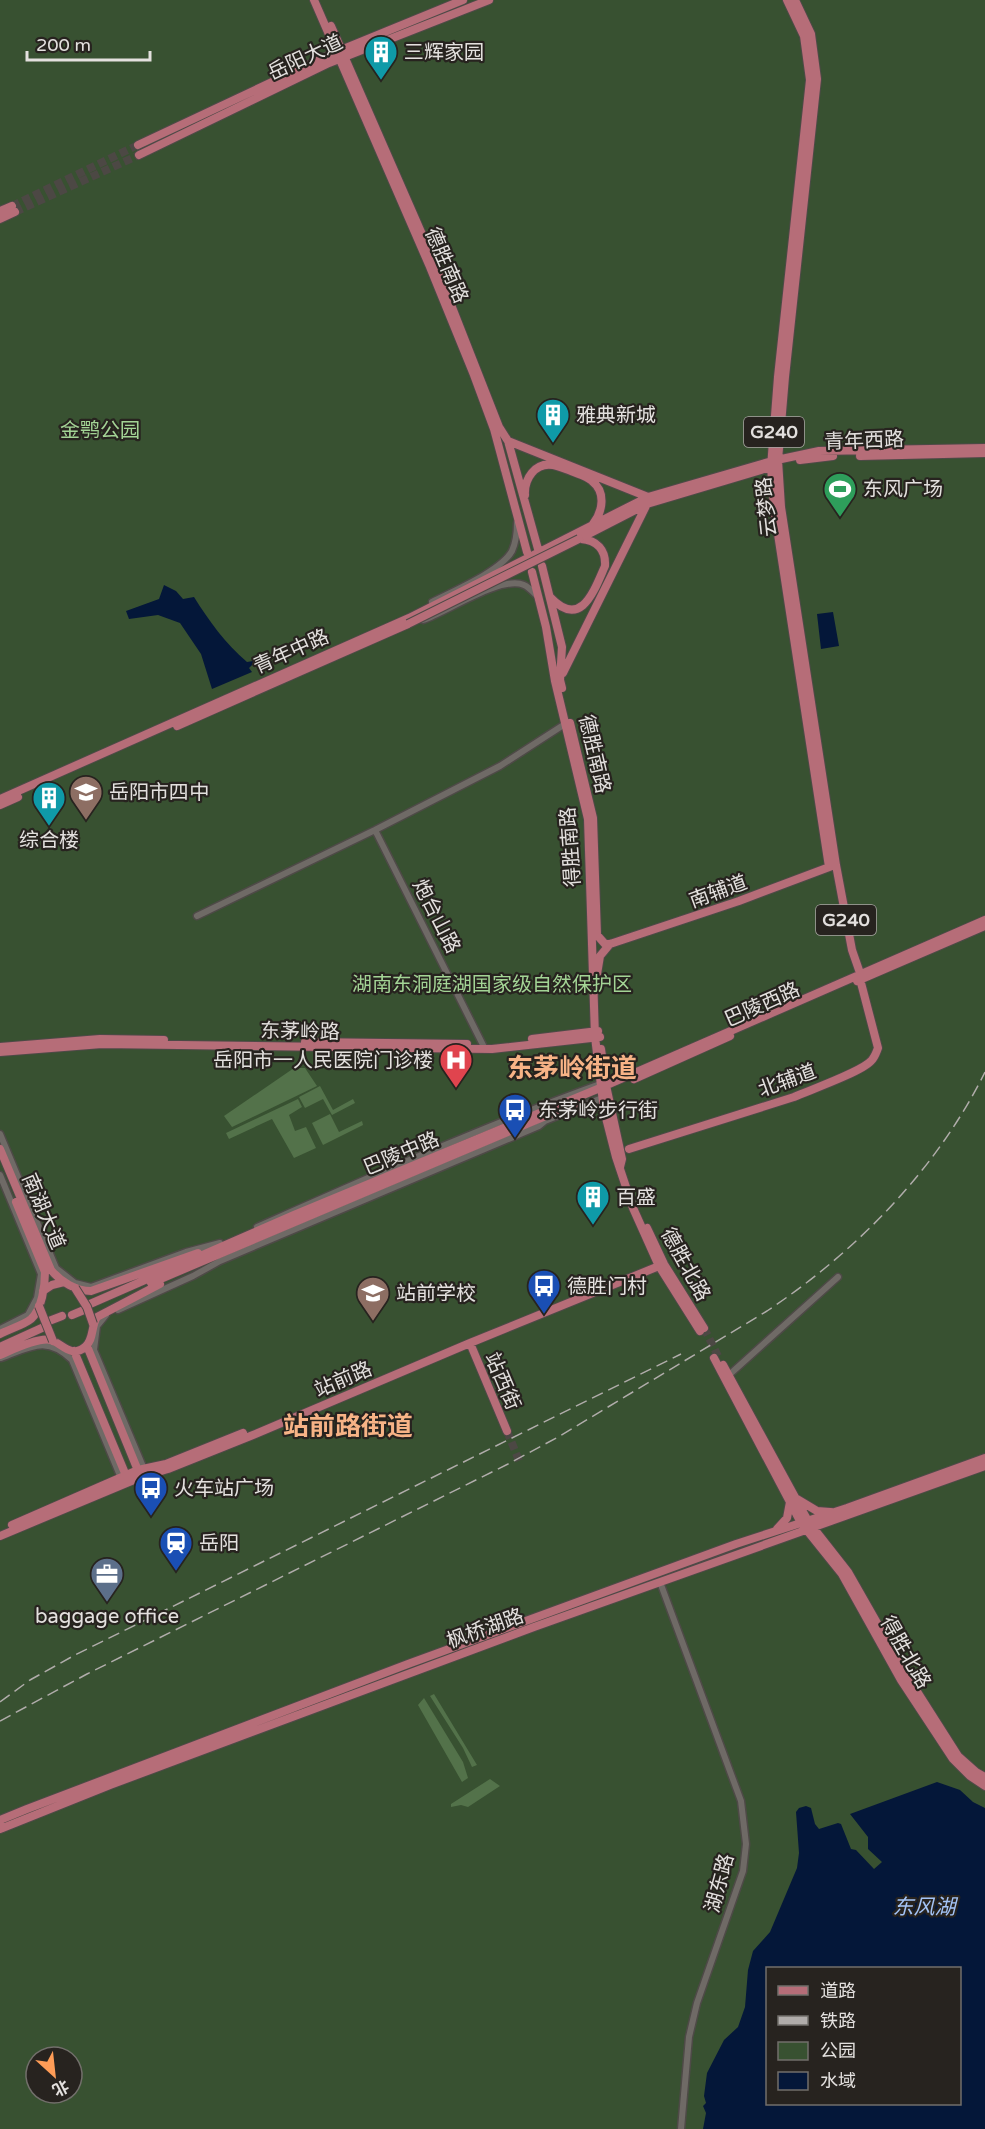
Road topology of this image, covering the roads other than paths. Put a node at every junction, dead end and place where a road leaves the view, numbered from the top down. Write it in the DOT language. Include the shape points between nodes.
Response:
graph roads {
  1 [pos="314,0"];
  2 [pos="319,0"];
  3 [pos="463,0"];
  4 [pos="489,0"];
  5 [pos="787,0"];
  6 [pos="795,0"];
  7 [pos="340,54"];
  8 [pos="138,145"];
  9 [pos="139,155"];
  10 [pos="0,211"];
  11 [pos="0,219"];
  12 [pos="508,441"];
  13 [pos="985,448"];
  14 [pos="985,453"];
  15 [pos="775,463"];
  16 [pos="647,500"];
  17 [pos="525,502"];
  18 [pos="517,514"];
  19 [pos="591,525"];
  20 [pos="579,539"];
  21 [pos="538,549"];
  22 [pos="527,552"];
  23 [pos="542,566"];
  24 [pos="532,572"];
  25 [pos="538,597"];
  26 [pos="550,597"];
  27 [pos="408,621"];
  28 [pos="560,680"];
  29 [pos="565,724"];
  30 [pos="0,799"];
  31 [pos="0,805"];
  32 [pos="375,830"];
  33 [pos="833,866"];
  34 [pos="197,916"];
  35 [pos="985,921"];
  36 [pos="985,926"];
  37 [pos="610,944"];
  38 [pos="936,944"];
  39 [pos="860,976"];
  40 [pos="597,1034"];
  41 [pos="484,1046"];
  42 [pos="0,1047"];
  43 [pos="0,1052"];
  44 [pos="603,1090"];
  45 [pos="587,1104"];
  46 [pos="604,1110"];
  47 [pos="0,1134"];
  48 [pos="611,1137"];
  49 [pos="618,1144"];
  50 [pos="0,1149"];
  51 [pos="629,1149"];
  52 [pos="622,1159"];
  53 [pos="0,1162"];
  54 [pos="619,1168"];
  55 [pos="0,1175"];
  56 [pos="11,1182"];
  57 [pos="392,1185"];
  58 [pos="355,1197"];
  59 [pos="367,1198"];
  60 [pos="217,1253"];
  61 [pos="661,1263"];
  62 [pos="838,1276"];
  63 [pos="64,1282"];
  64 [pos="75,1288"];
  65 [pos="43,1291"];
  66 [pos="39,1306"];
  67 [pos="71,1314"];
  68 [pos="62,1318"];
  69 [pos="93,1324"];
  70 [pos="0,1329"];
  71 [pos="702,1329"];
  72 [pos="0,1334"];
  73 [pos="53,1341"];
  74 [pos="470,1343"];
  75 [pos="0,1345"];
  76 [pos="87,1346"];
  77 [pos="74,1351"];
  78 [pos="0,1357"];
  79 [pos="729,1375"];
  80 [pos="507,1431"];
  81 [pos="985,1458"];
  82 [pos="985,1466"];
  83 [pos="141,1472"];
  84 [pos="125,1478"];
  85 [pos="793,1500"];
  86 [pos="831,1513"];
  87 [pos="807,1525"];
  88 [pos="0,1531"];
  89 [pos="774,1532"];
  90 [pos="0,1536"];
  91 [pos="660,1582"];
  92 [pos="985,1777"];
  93 [pos="985,1786"];
  94 [pos="1,1826"];
  95 [pos="681,2129"];
  1 -- 7 [label="main road, 德胜南路"];
  2 -- 7 [label="main road, 德胜南路"];
  3 -- 7 [label="main road, 岳阳大道"];
  4 -- 7 [label="main road, 岳阳大道"];
  5 -- 15 [label="main road, G240" via="804,36 810,80 778,377"];
  6 -- 15 [label="main road, 云梦路 / G240" via="811,34 817,79"];
  7 -- 8 [label="main road, 岳阳大道"];
  7 -- 9 [label="main road, 岳阳大道"];
  7 -- 12 [label="main road, 德胜南路" via="435,264"];
  7 -- 18 [label="main road, 德胜南路" via="474,375 494,429"];
  10 -- 11 [label="main road" via="13,209"];
  12 -- 16 [label="main road"];
  12 -- 17 [label="main road, 德胜南路"];
  13 -- 15 [label="main road, 青年西路" via="819,451"];
  14 -- 15 [label="main road, 青年西路" via="824,456"];
  15 -- 16 [label="main road, 青年西路"];
  15 -- 33 [label="main road, G240" via="774,508"];
  16 -- 19 [label="main road, 青年西路"];
  16 -- 20 [label="main road, 青年西路"];
  16 -- 28 [label="main road"];
  17 -- 19 [label="main road" via="530,474 539,467 556,465 597,485 602,507"];
  17 -- 21 [label="main road, 德胜南路"];
  18 -- 22 [label="main road, 德胜南路"];
  18 -- 27 [label="street" via="515,543 501,564"];
  19 -- 27 [label="main road, 青年中路"];
  20 -- 26 [label="main road" via="591,541 604,554 605,566 592,593 584,606 573,610 562,608"];
  20 -- 27 [label="main road, 青年中路, bridge"];
  23 -- 26 [label="main road, 德胜南路"];
  24 -- 25 [label="main road, 得胜南路"];
  25 -- 27 [label="street" via="524,585 510,582 444,612"];
  25 -- 29 [label="main road, 得胜南路"];
  26 -- 28 [label="main road, 德胜南路" via="562,647"];
  27 -- 30 [label="main road, 青年中路"];
  27 -- 31 [label="main road, 青年中路"];
  28 -- 37 [label="main road, 德胜南路" via="593,818 597,935 604,944"];
  29 -- 32 [label="street" via="500,766"];
  29 -- 40 [label="main road, 得胜南路" via="588,819"];
  32 -- 34 [label="street"];
  32 -- 41 [label="street, 炮台山路"];
  33 -- 37 [label="main road, 南辅道"];
  33 -- 39 [label="main road, G240"];
  35 -- 38 [label="main road"];
  36 -- 38 [label="main road"];
  37 -- 40 [label="main road, 得胜南路" via="597,966"];
  38 -- 39 [label="main road, 巴陵西路"];
  39 -- 44 [label="main road, 巴陵西路"];
  39 -- 51 [label="main road, 北辅道" via="878,1048 870,1063 794,1096"];
  40 -- 41 [label="main road, 东茅岭路"];
  40 -- 44 [label="main road, 得胜南路"];
  41 -- 42 [label="main road, 东茅岭路" via="100,1039"];
  41 -- 43 [label="main road, 东茅岭路" via="102,1044"];
  44 -- 45 [label="street"];
  44 -- 46 [label="main road"];
  44 -- 47 [label="street" via="554,1101 214,1246 186,1252 91,1287 75,1282 56,1268"];
  44 -- 49 [label="main road, 得胜南路"];
  44 -- 57 [label="main road, 巴陵中路"];
  44 -- 60 [label="main road, 巴陵中路"];
  45 -- 46 [label="street" via="597,1103"];
  45 -- 57 [label="street"];
  46 -- 48 [label="main road"];
  48 -- 49 [label="main road"];
  48 -- 54 [label="main road"];
  49 -- 51 [label="main road"];
  49 -- 52 [label="main road, 得胜南路"];
  50 -- 56 [label="main road, 南湖大道"];
  51 -- 52 [label="main road"];
  52 -- 54 [label="main road"];
  52 -- 61 [label="main road, 德胜北路"];
  53 -- 56 [label="main road, 南湖大道"];
  54 -- 61 [label="main road" via="633,1208"];
  55 -- 70 [label="street" via="41,1274 37,1298 28,1315"];
  56 -- 63 [label="main road, 南湖大道" via="51,1270"];
  56 -- 65 [label="main road" via="45,1272"];
  57 -- 58 [label="main road, 巴陵中路"];
  57 -- 59 [label="street"];
  58 -- 59 [label="street"];
  58 -- 60 [label="main road, 巴陵中路"];
  59 -- 83 [label="street" via="220,1261 102,1318 94,1350"];
  60 -- 64 [label="main road, 巴陵中路" via="188,1255 91,1291"];
  60 -- 67 [label="main road, 巴陵中路"];
  60 -- 69 [label="main road, 巴陵中路" via="102,1313"];
  61 -- 71 [label="main road"];
  61 -- 74 [label="main road, 站前路"];
  61 -- 83 [label="main road, 站前路"];
  62 -- 79 [label="street"];
  63 -- 64 [label="main road"];
  63 -- 65 [label="main road"];
  64 -- 69 [label="main road, bridge"];
  65 -- 66 [label="main road"];
  66 -- 72 [label="main road" via="31,1319"];
  66 -- 73 [label="main road, bridge"];
  68 -- 75 [label="main road"];
  69 -- 76 [label="main road"];
  73 -- 77 [label="main road"];
  73 -- 78 [label="main road" via="39,1340"];
  74 -- 80 [label="main road, 站西街"];
  74 -- 83 [label="main road, 站前路" via="168,1469"];
  76 -- 77 [label="main road"];
  76 -- 83 [label="main road"];
  77 -- 84 [label="main road"];
  78 -- 84 [label="street" via="42,1344 65,1353 72,1360"];
  79 -- 85 [label="main road"];
  79 -- 85 [label="main road" via="716,1357"];
  81 -- 86 [label="main road, 枫桥湖路"];
  82 -- 87 [label="main road, 枫桥湖路"];
  83 -- 84 [label="main road, 站前路"];
  84 -- 88 [label="main road, 站前路"];
  84 -- 90 [label="main road, 站前路"];
  85 -- 86 [label="main road"];
  85 -- 87 [label="main road"];
  85 -- 89 [label="main road" via="787,1518"];
  86 -- 87 [label="main road, 枫桥湖路"];
  87 -- 89 [label="main road, 枫桥湖路"];
  87 -- 91 [label="main road, 枫桥湖路"];
  87 -- 92 [label="main road, 得胜北路" via="848,1572 958,1755"];
  87 -- 93 [label="main road, 得胜北路" via="842,1574 901,1680 953,1759"];
  89 -- 94 [label="main road, 枫桥湖路" via="408,1664"];
  91 -- 94 [label="main road, 枫桥湖路"];
  91 -- 95 [label="street, 湖东路" via="741,1801 746,1844 743,1871 689,2037"];
}
